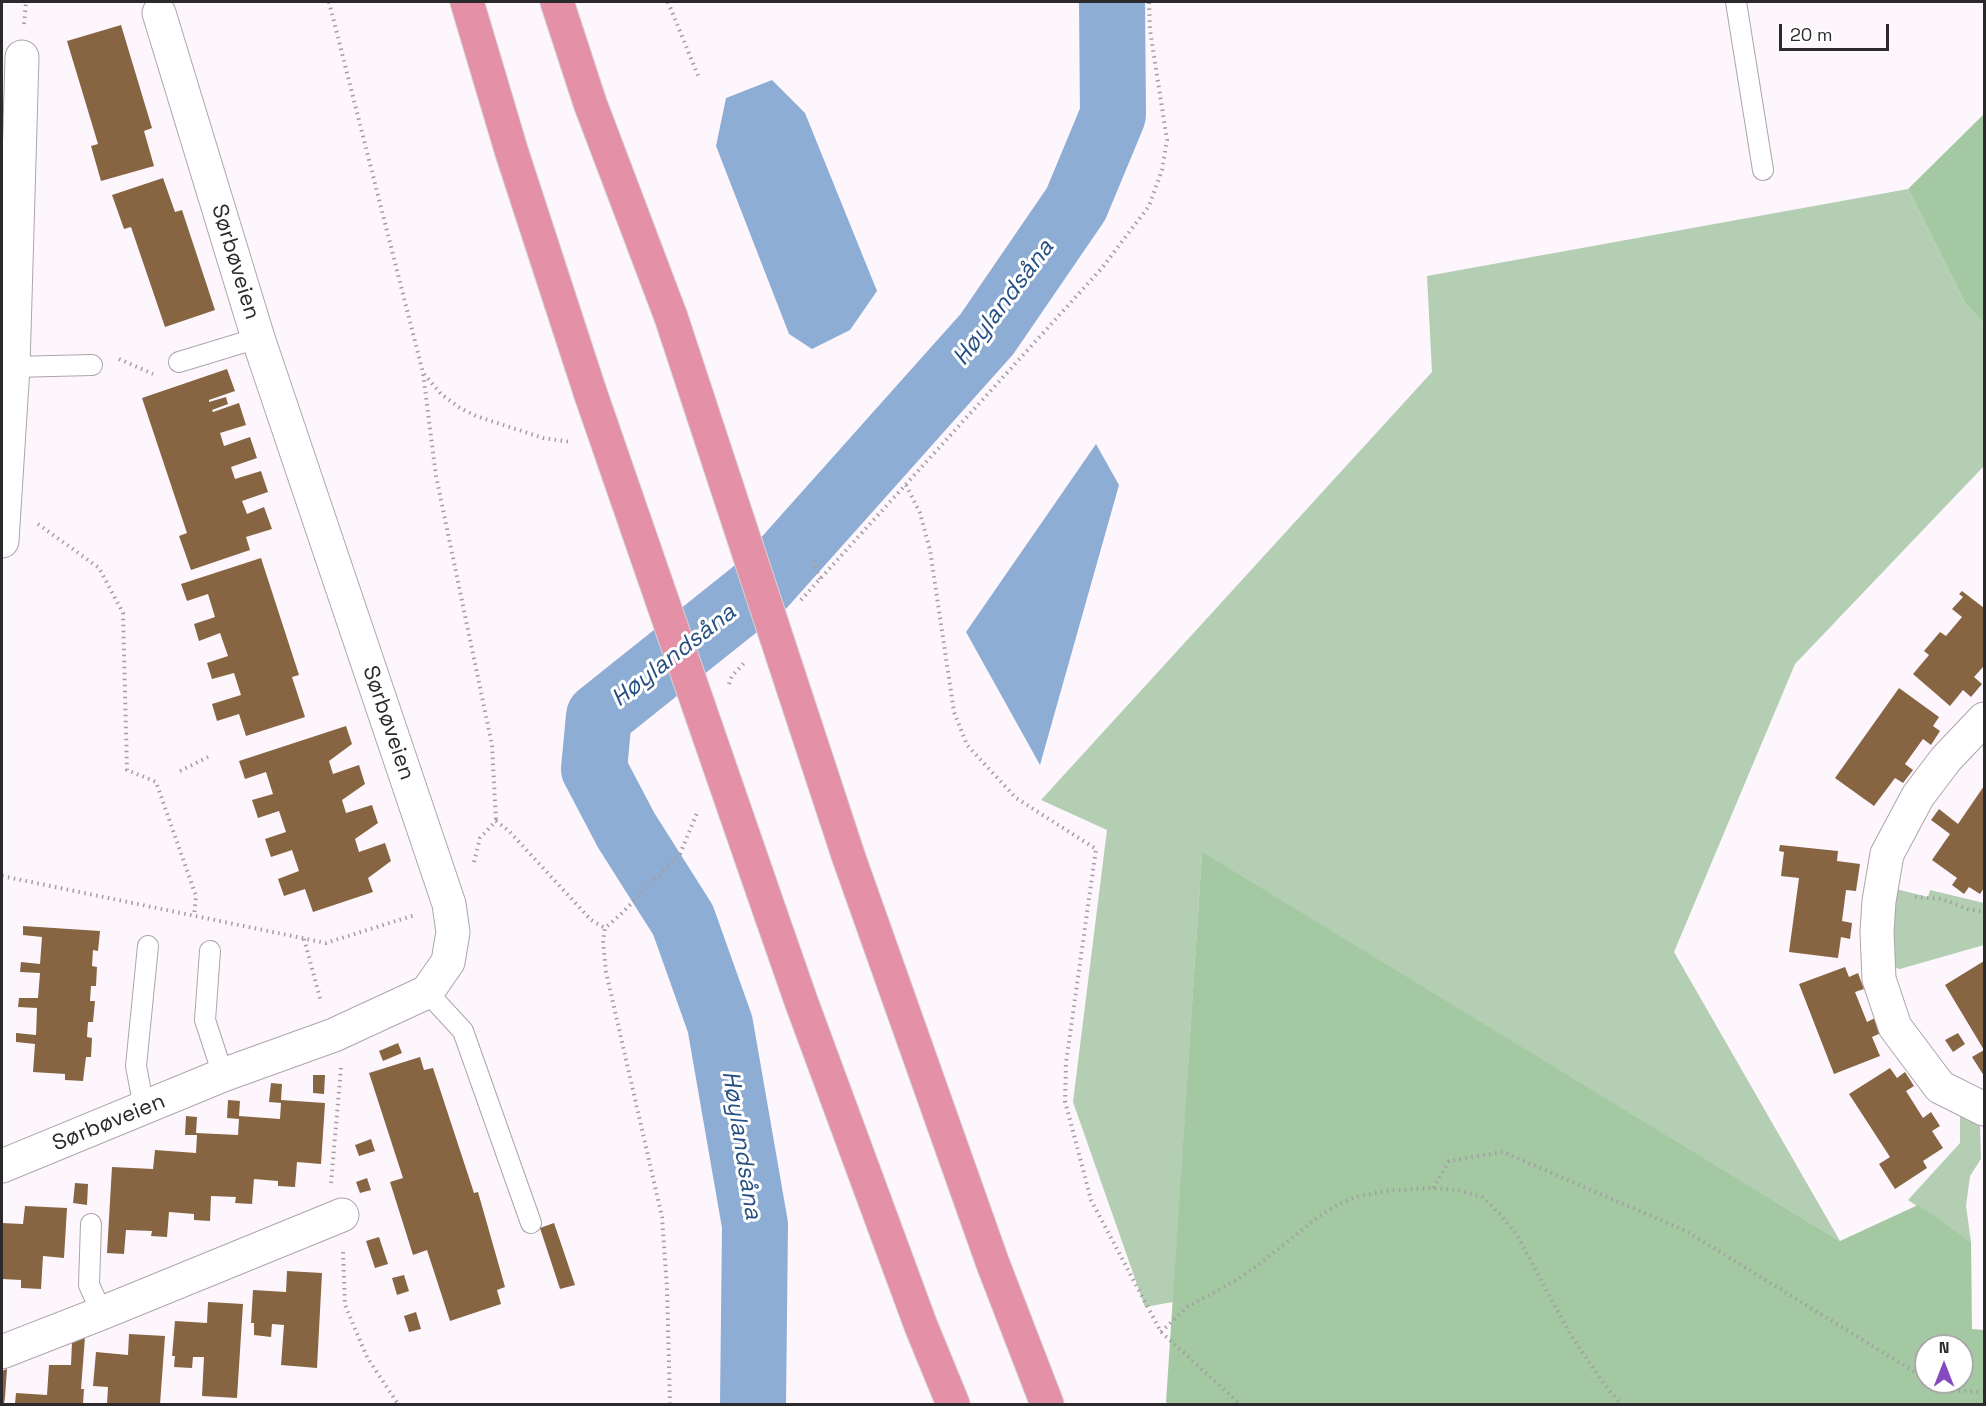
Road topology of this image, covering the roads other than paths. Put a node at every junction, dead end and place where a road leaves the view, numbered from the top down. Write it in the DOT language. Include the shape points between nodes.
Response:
graph roads {
  1 [pos="467,2"];
  2 [pos="557,2"];
  3 [pos="1736,2"];
  4 [pos="159,13"];
  5 [pos="22,57"];
  6 [pos="1763,171"];
  7 [pos="258,338"];
  8 [pos="179,362"];
  9 [pos="92,365"];
  10 [pos="13,367"];
  11 [pos="2,527"];
  12 [pos="1984,719"];
  13 [pos="148,946"];
  14 [pos="210,951"];
  15 [pos="427,992"];
  16 [pos="223,1075"];
  17 [pos="144,1108"];
  18 [pos="1984,1109"];
  19 [pos="3,1162"];
  20 [pos="342,1215"];
  21 [pos="531,1223"];
  22 [pos="91,1224"];
  23 [pos="102,1313"];
  24 [pos="2,1352"];
  25 [pos="953,1404"];
  26 [pos="1047,1404"];
  1 -- 25 [label="highway, bridge" via="590,392 771,915"];
  2 -- 26 [label="highway, bridge" via="590,103 670,317 849,858 993,1264"];
  3 -- 6 [label="lane"];
  4 -- 7 [label="street, Sørbøveien"];
  5 -- 10 [label="street"];
  7 -- 8 [label="lane"];
  7 -- 15 [label="street, Sørbøveien" via="449,904 453,932 448,962"];
  9 -- 10 [label="lane"];
  10 -- 11 [label="street"];
  12 -- 18 [label="street" via="1918,796 1887,854 1877,932 1879,979 1895,1027 1940,1087"];
  13 -- 17 [label="lane" via="136,1066"];
  14 -- 16 [label="lane" via="205,1020"];
  15 -- 16 [label="street, Sørbøveien" via="334,1035"];
  15 -- 21 [label="lane" via="463,1031"];
  16 -- 17 [label="street, Sørbøveien"];
  17 -- 19 [label="street, Sørbøveien"];
  20 -- 23 [label="street"];
  22 -- 23 [label="lane" via="89,1285"];
  23 -- 24 [label="street"];
}
